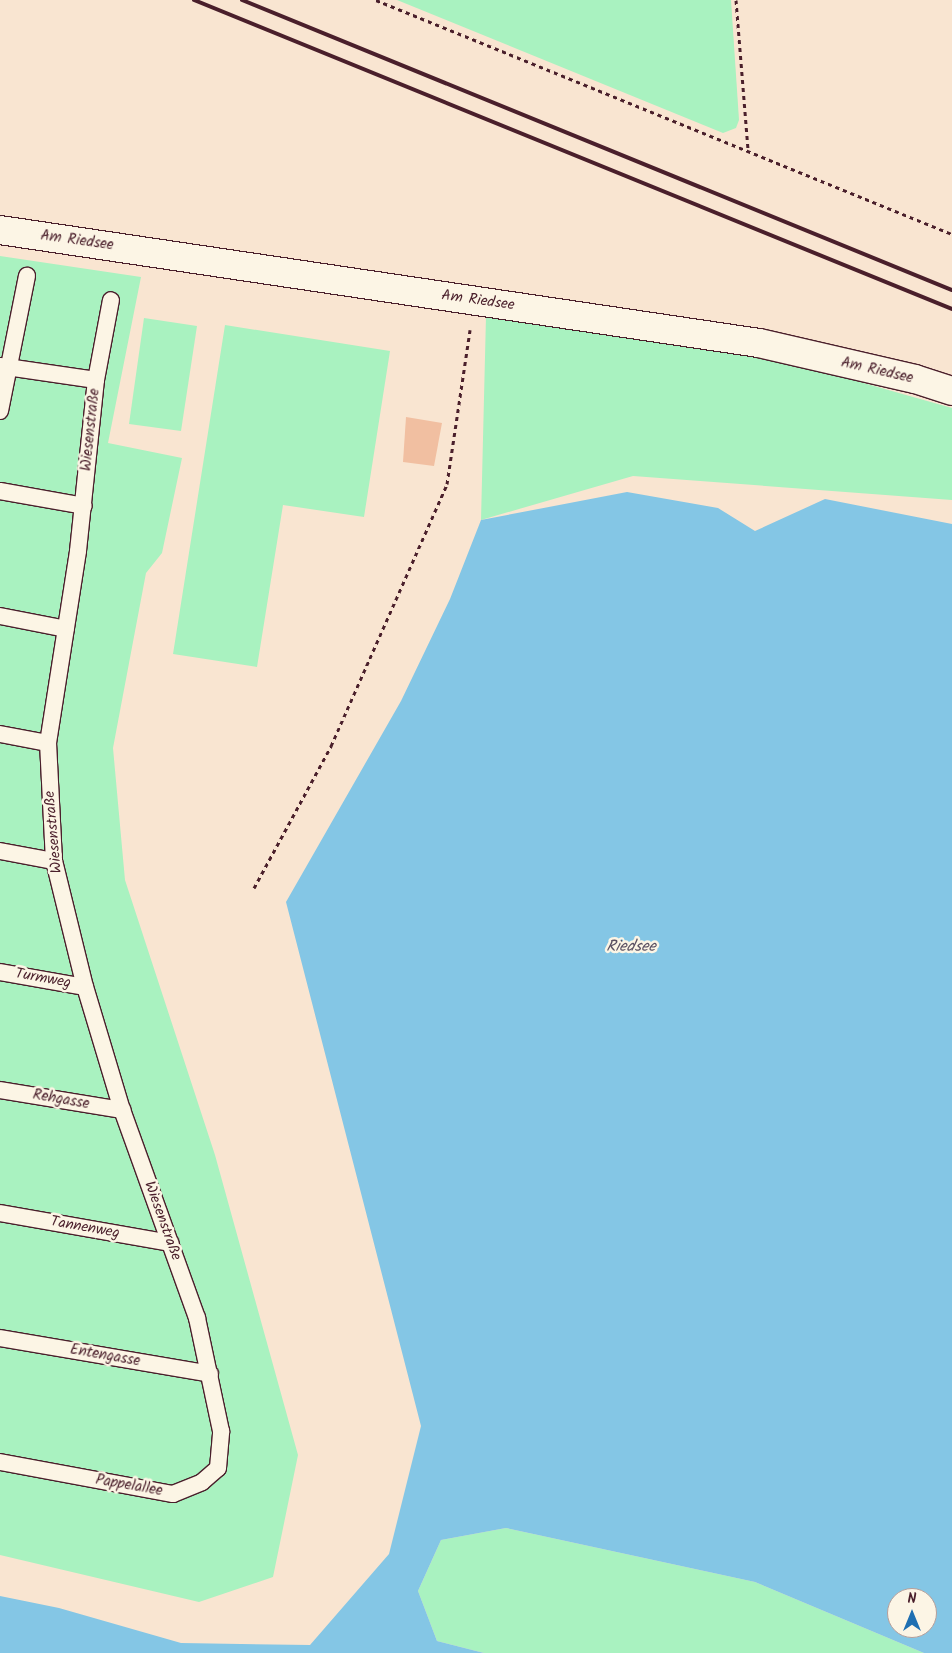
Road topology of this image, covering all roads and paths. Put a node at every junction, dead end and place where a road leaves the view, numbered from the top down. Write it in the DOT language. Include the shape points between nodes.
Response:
graph roads {
  1 [pos="376,0"];
  2 [pos="736,0"];
  3 [pos="748,150"];
  4 [pos="0,230"];
  5 [pos="952,234"];
  6 [pos="28,276"];
  7 [pos="111,300"];
  8 [pos="474,300"];
  9 [pos="3,367"];
  10 [pos="96,380"];
  11 [pos="952,391"];
  12 [pos="0,411"];
  13 [pos="0,491"];
  14 [pos="84,506"];
  15 [pos="0,616"];
  16 [pos="66,629"];
  17 [pos="0,734"];
  18 [pos="48,743"];
  19 [pos="0,851"];
  20 [pos="54,860"];
  21 [pos="254,888"];
  22 [pos="0,972"];
  23 [pos="85,987"];
  24 [pos="0,1090"];
  25 [pos="122,1110"];
  26 [pos="0,1213"];
  27 [pos="170,1243"];
  28 [pos="0,1338"];
  29 [pos="210,1374"];
  30 [pos="0,1462"];
  1 -- 3 [label="path"];
  2 -- 3 [label="path"];
  3 -- 5 [label="path"];
  4 -- 8 [label="street, Am Riedsee"];
  6 -- 9 [label="lane"];
  7 -- 10 [label="lane, Wiesenstraße"];
  8 -- 11 [label="street, Am Riedsee" via="759,343 915,379"];
  8 -- 21 [label="path" via="448,484 331,746"];
  9 -- 10 [label="lane"];
  9 -- 12 [label="lane"];
  10 -- 14 [label="lane, Wiesenstraße"];
  13 -- 14 [label="lane"];
  14 -- 16 [label="lane, Wiesenstraße"];
  15 -- 16 [label="lane"];
  16 -- 18 [label="lane, Wiesenstraße"];
  17 -- 18 [label="lane"];
  18 -- 20 [label="lane, Wiesenstraße"];
  19 -- 20 [label="lane"];
  20 -- 23 [label="lane, Wiesenstraße"];
  22 -- 23 [label="lane, Turmweg"];
  23 -- 25 [label="lane, Wiesenstraße"];
  24 -- 25 [label="lane, Rehgasse"];
  25 -- 27 [label="lane, Wiesenstraße"];
  26 -- 27 [label="lane, Tannenweg"];
  27 -- 29 [label="lane, Wiesenstraße" via="197,1318"];
  28 -- 29 [label="lane, Entengasse"];
  29 -- 30 [label="lane, Pappelallee" via="221,1432 218,1468 202,1482 174,1494"];
}
